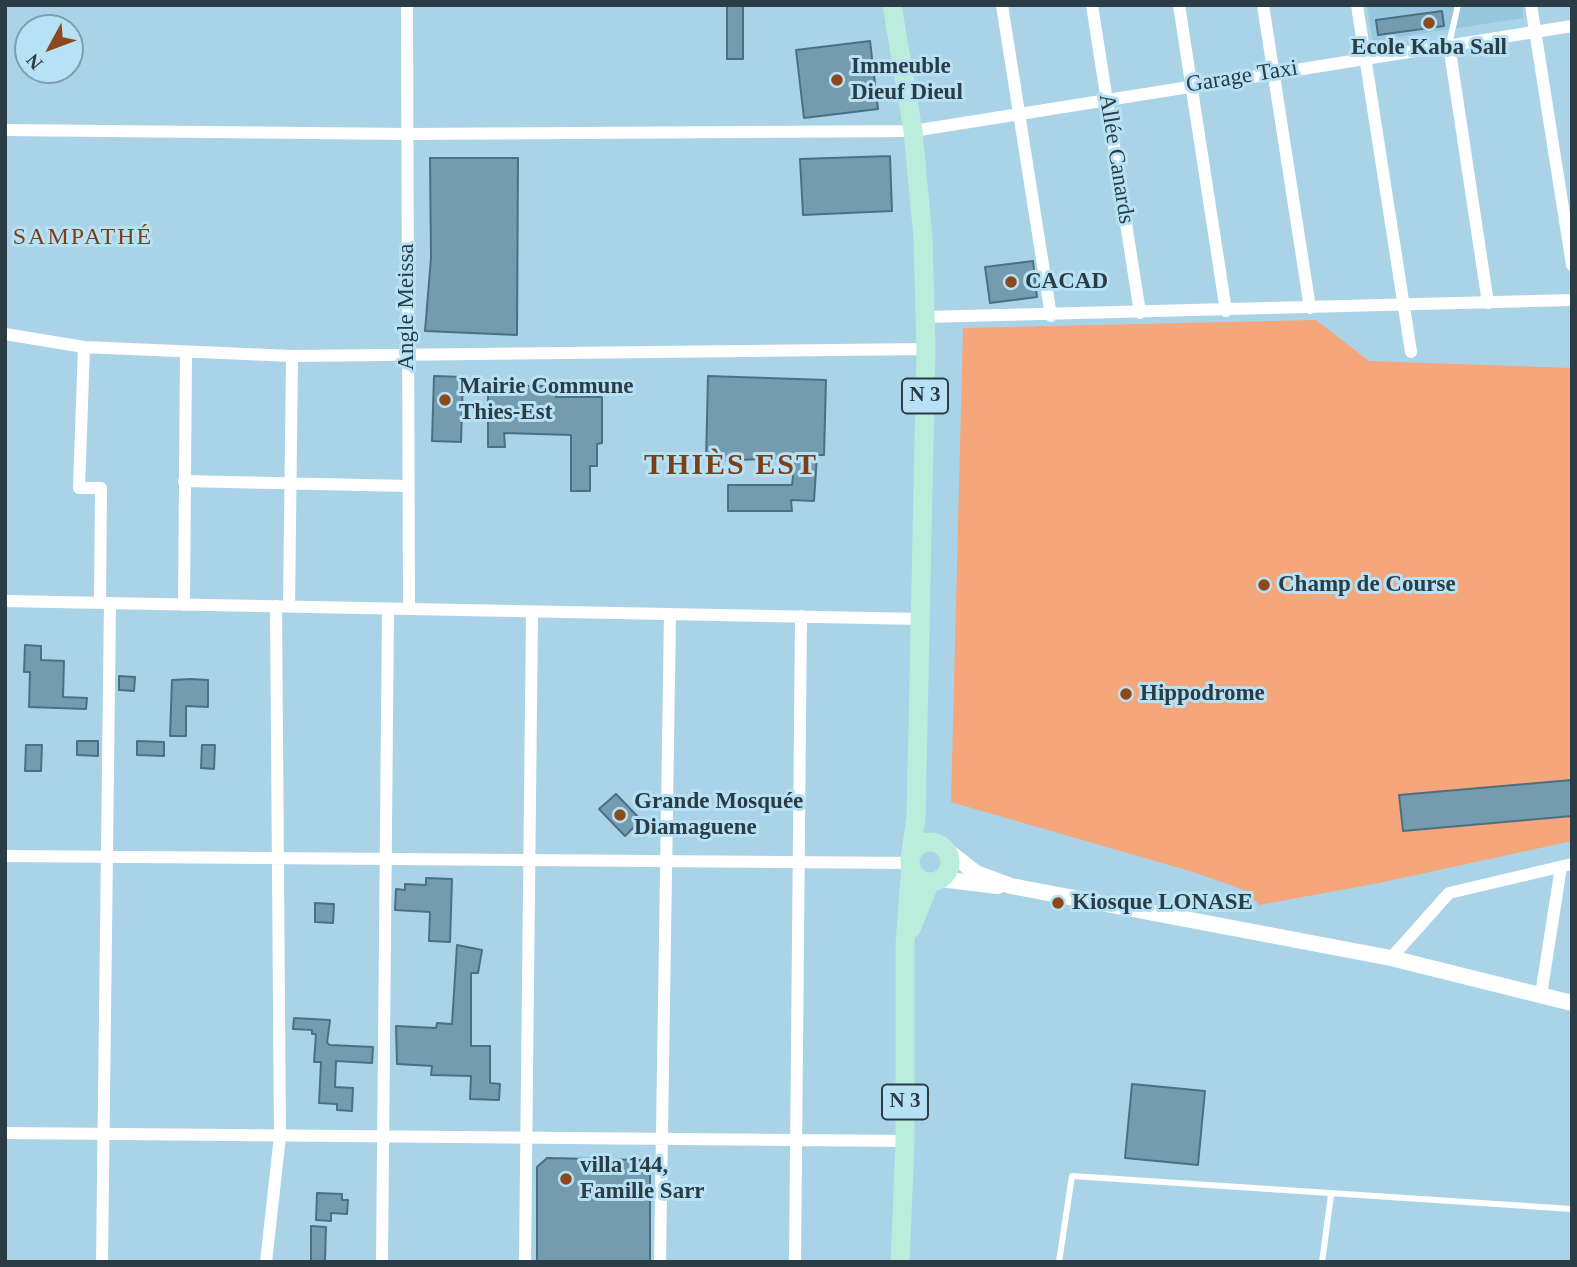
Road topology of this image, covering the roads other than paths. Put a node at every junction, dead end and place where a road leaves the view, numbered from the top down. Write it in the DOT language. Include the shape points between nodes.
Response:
graph roads {
  1 [pos="407,5"];
  2 [pos="892,5"];
  3 [pos="1002,5"];
  4 [pos="1092,5"];
  5 [pos="1179,5"];
  6 [pos="1263,5"];
  7 [pos="1357,5"];
  8 [pos="1458,5"];
  9 [pos="1531,5"];
  10 [pos="1572,26"];
  11 [pos="1535,31"];
  12 [pos="1449,45"];
  13 [pos="1365,58"];
  14 [pos="1273,72"];
  15 [pos="1191,85"];
  16 [pos="1107,98"];
  17 [pos="1019,111"];
  18 [pos="5,130"];
  19 [pos="913,131"];
  20 [pos="408,134"];
  21 [pos="1572,265"];
  22 [pos="1572,300"];
  23 [pos="1488,303"];
  24 [pos="1404,306"];
  25 [pos="1310,308"];
  26 [pos="1226,311"];
  27 [pos="1140,313"];
  28 [pos="1051,316"];
  29 [pos="925,317"];
  30 [pos="5,334"];
  31 [pos="84,347"];
  32 [pos="926,349"];
  33 [pos="186,352"];
  34 [pos="1411,352"];
  35 [pos="407,355"];
  36 [pos="292,356"];
  37 [pos="184,481"];
  38 [pos="291,485"];
  39 [pos="407,486"];
  40 [pos="5,601"];
  41 [pos="105,603"];
  42 [pos="184,605"];
  43 [pos="283,607"];
  44 [pos="388,609"];
  45 [pos="409,609"];
  46 [pos="532,611"];
  47 [pos="670,614"];
  48 [pos="801,616"];
  49 [pos="921,619"];
  50 [pos="916,789"];
  51 [pos="942,846"];
  52 [pos="5,856"];
  53 [pos="107,857"];
  54 [pos="278,859"];
  55 [pos="386,859"];
  56 [pos="530,860"];
  57 [pos="664,861"];
  58 [pos="799,862"];
  59 [pos="911,863"];
  60 [pos="1566,866"];
  61 [pos="935,881"];
  62 [pos="1011,886"];
  63 [pos="905,943"];
  64 [pos="1391,958"];
  65 [pos="1541,996"];
  66 [pos="1572,1003"];
  67 [pos="5,1133"];
  68 [pos="104,1134"];
  69 [pos="280,1136"];
  70 [pos="383,1137"];
  71 [pos="526,1138"];
  72 [pos="661,1139"];
  73 [pos="796,1140"];
  74 [pos="905,1141"];
  75 [pos="1331,1195"];
  76 [pos="1572,1209"];
  77 [pos="102,1262"];
  78 [pos="267,1262"];
  79 [pos="382,1262"];
  80 [pos="525,1262"];
  81 [pos="660,1262"];
  82 [pos="795,1262"];
  83 [pos="900,1262"];
  84 [pos="1059,1262"];
  85 [pos="1322,1262"];
  1 -- 20 [label="street, Angle Meissa"];
  2 -- 19 [label="main road, N 3"];
  3 -- 17 [label="street"];
  4 -- 16 [label="street, Allée Canards"];
  5 -- 15 [label="street"];
  6 -- 14 [label="street"];
  7 -- 13 [label="street"];
  8 -- 12 [label="lane"];
  9 -- 11 [label="street"];
  10 -- 11 [label="street, Garage Taxi"];
  11 -- 12 [label="street, Garage Taxi"];
  11 -- 21 [label="street"];
  12 -- 13 [label="street, Garage Taxi"];
  12 -- 23 [label="street"];
  13 -- 14 [label="street, Garage Taxi"];
  13 -- 24 [label="street"];
  14 -- 15 [label="street, Garage Taxi"];
  14 -- 25 [label="street"];
  15 -- 16 [label="street, Garage Taxi"];
  15 -- 26 [label="street"];
  16 -- 17 [label="street, Garage Taxi"];
  16 -- 27 [label="street, Allée Canards"];
  17 -- 19 [label="street, Garage Taxi"];
  17 -- 28 [label="street"];
  18 -- 20 [label="street, Garage Taxi"];
  19 -- 20 [label="street, Garage Taxi"];
  19 -- 29 [label="main road, N 3"];
  20 -- 35 [label="street, Angle Meissa"];
  22 -- 23 [label="street"];
  23 -- 24 [label="street"];
  24 -- 25 [label="street"];
  24 -- 34 [label="street"];
  25 -- 26 [label="street"];
  26 -- 27 [label="street"];
  27 -- 28 [label="street"];
  28 -- 29 [label="street"];
  29 -- 32 [label="main road, N 3"];
  30 -- 31 [label="street"];
  31 -- 33 [label="street"];
  31 -- 41 [label="street" via="79,488 101,488"];
  32 -- 35 [label="street"];
  32 -- 49 [label="main road, N 3"];
  33 -- 36 [label="street"];
  33 -- 37 [label="street"];
  35 -- 36 [label="street"];
  35 -- 39 [label="street, Angle Meissa"];
  36 -- 38 [label="street"];
  37 -- 38 [label="street"];
  37 -- 42 [label="street"];
  38 -- 39 [label="street"];
  38 -- 43 [label="street"];
  39 -- 45 [label="street, Angle Meissa"];
  40 -- 41 [label="street"];
  41 -- 42 [label="street"];
  41 -- 53 [label="street"];
  42 -- 43 [label="street"];
  43 -- 44 [label="street"];
  43 -- 54 [label="street"];
  44 -- 45 [label="street"];
  44 -- 55 [label="street"];
  45 -- 46 [label="street"];
  46 -- 47 [label="street"];
  46 -- 56 [label="street"];
  47 -- 48 [label="street"];
  47 -- 57 [label="street"];
  48 -- 49 [label="street"];
  48 -- 58 [label="street"];
  49 -- 50 [label="main road, N 3"];
  50 -- 51 [label="main road, N 3"];
  50 -- 59 [label="main road, N 3"];
  51 -- 59 [label="main road" via="918,846"];
  51 -- 61 [label="main road" via="950,861 946,875"];
  51 -- 62 [label="main road" via="976,873"];
  52 -- 53 [label="street"];
  53 -- 54 [label="street"];
  53 -- 68 [label="street"];
  54 -- 55 [label="street"];
  54 -- 69 [label="street"];
  55 -- 56 [label="street"];
  55 -- 70 [label="street"];
  56 -- 57 [label="street"];
  56 -- 71 [label="street"];
  57 -- 58 [label="street"];
  57 -- 72 [label="street"];
  58 -- 59 [label="street"];
  58 -- 73 [label="street"];
  59 -- 61 [label="main road" via="918,878"];
  59 -- 63 [label="main road, N 3"];
  60 -- 64 [label="street" via="1449,893"];
  60 -- 65 [label="street"];
  61 -- 62 [label="main road"];
  61 -- 63 [label="main road, N 3"];
  62 -- 64 [label="main road"];
  63 -- 74 [label="main road, N 3"];
  64 -- 65 [label="main road"];
  65 -- 66 [label="main road"];
  67 -- 68 [label="street"];
  68 -- 69 [label="street"];
  68 -- 77 [label="street"];
  69 -- 70 [label="street"];
  69 -- 78 [label="street"];
  70 -- 71 [label="street"];
  70 -- 79 [label="street"];
  71 -- 72 [label="street"];
  71 -- 80 [label="street"];
  72 -- 73 [label="street"];
  72 -- 81 [label="street"];
  73 -- 74 [label="street"];
  73 -- 82 [label="street"];
  74 -- 83 [label="main road, N 3"];
  75 -- 76 [label="lane"];
  75 -- 84 [label="lane" via="1072,1176"];
  75 -- 85 [label="lane"];
}
